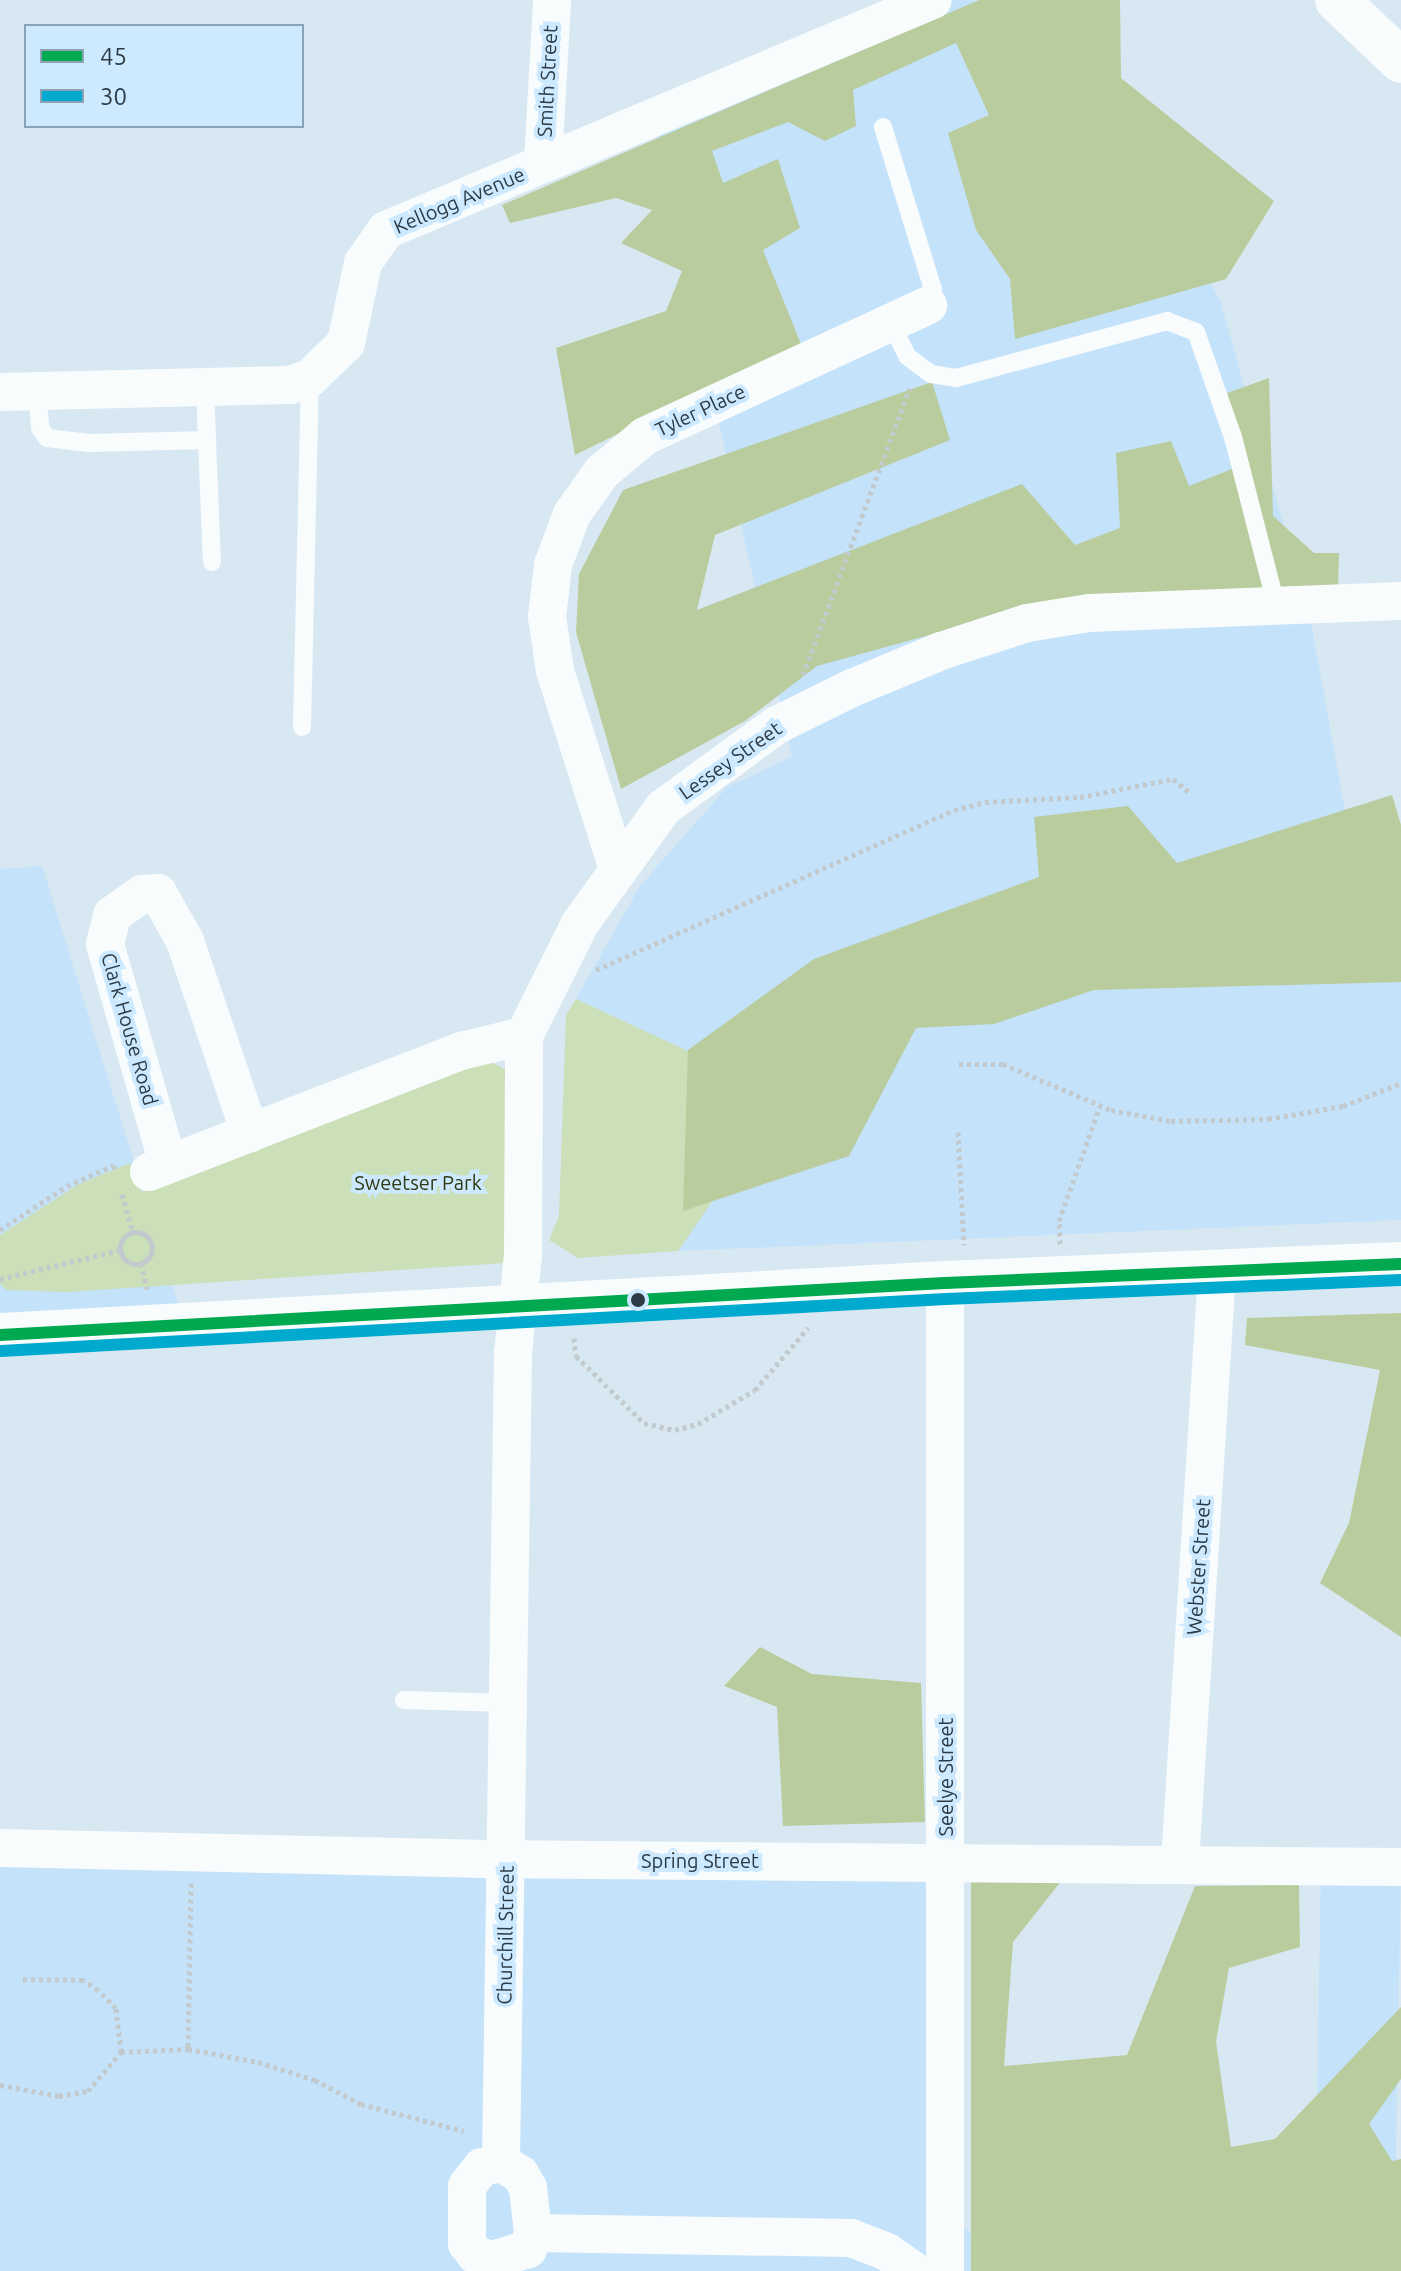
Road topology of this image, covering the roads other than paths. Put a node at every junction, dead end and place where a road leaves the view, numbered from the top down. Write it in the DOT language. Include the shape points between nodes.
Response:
graph roads {
  1 [pos="552,0"];
  2 [pos="933,0"];
  3 [pos="1337,0"];
  4 [pos="1401,61"];
  5 [pos="883,127"];
  6 [pos="543,163"];
  7 [pos="928,305"];
  8 [pos="890,322"];
  9 [pos="310,378"];
  10 [pos="205,387"];
  11 [pos="18,391"];
  12 [pos="207,440"];
  13 [pos="212,562"];
  14 [pos="1401,601"];
  15 [pos="1276,604"];
  16 [pos="302,727"];
  17 [pos="617,866"];
  18 [pos="524,1036"];
  19 [pos="250,1133"];
  20 [pos="954,1264"];
  21 [pos="1401,1264"];
  22 [pos="1217,1271"];
  23 [pos="517,1308"];
  24 [pos="0,1335"];
  25 [pos="404,1700"];
  26 [pos="509,1703"];
  27 [pos="0,1848"];
  28 [pos="507,1858"];
  29 [pos="945,1861"];
  30 [pos="1180,1863"];
  31 [pos="1401,1867"];
  32 [pos="501,2163"];
  33 [pos="533,2233"];
  34 [pos="914,2271"];
  35 [pos="945,2271"];
  1 -- 6 [label="street, Smith Street"];
  2 -- 6 [label="street, Kellogg Avenue"];
  3 -- 4 [label="main road"];
  5 -- 7 [label="lane, Tyler Place" via="933,290"];
  6 -- 9 [label="street, Kellogg Avenue" via="386,230 363,263 346,343"];
  7 -- 8 [label="street, Tyler Place"];
  8 -- 15 [label="lane" via="907,356 931,374 956,378 1167,321 1196,332 1233,437"];
  8 -- 17 [label="street, Tyler Place" via="645,436 602,472 572,514 553,565 547,617 555,670"];
  9 -- 10 [label="street" via="290,385"];
  9 -- 16 [label="lane"];
  10 -- 11 [label="street"];
  10 -- 12 [label="lane"];
  11 -- 12 [label="lane" via="40,428 58,441"];
  12 -- 13 [label="lane"];
  14 -- 15 [label="street, Lessey Street"];
  15 -- 17 [label="street, Lessey Street" via="1149,607 1027,623 941,651 801,713 697,780 663,808"];
  17 -- 18 [label="street, Lessey Street" via="579,925"];
  18 -- 19 [label="street" via="461,1051"];
  18 -- 23 [label="street, Churchill Street" via="523,1255"];
  19 -- 19 [label="street, Clark House Road" via="185,941 158,893 142,894 112,915 105,944 143,1167"];
  20 -- 22 [label="main road" via="1061,1277"];
  20 -- 23 [label="main road"];
  20 -- 29 [label="street, Seelye Street"];
  21 -- 22 [label="main road"];
  22 -- 30 [label="street, Webster Street"];
  23 -- 24 [label="main road"];
  23 -- 26 [label="street, Churchill Street"];
  25 -- 26 [label="lane"];
  26 -- 28 [label="street, Churchill Street"];
  27 -- 28 [label="street, Spring Street"];
  28 -- 29 [label="street, Spring Street"];
  28 -- 32 [label="street, Churchill Street"];
  29 -- 30 [label="street, Spring Street"];
  29 -- 35 [label="street, Seelye Street"];
  30 -- 31 [label="street, Spring Street"];
  32 -- 33 [label="street" via="520,2174 528,2188"];
  32 -- 33 [label="street" via="470,2176 467,2244 476,2255 493,2260 513,2257 528,2249"];
  33 -- 34 [label="street" via="851,2238 887,2252"];
}
